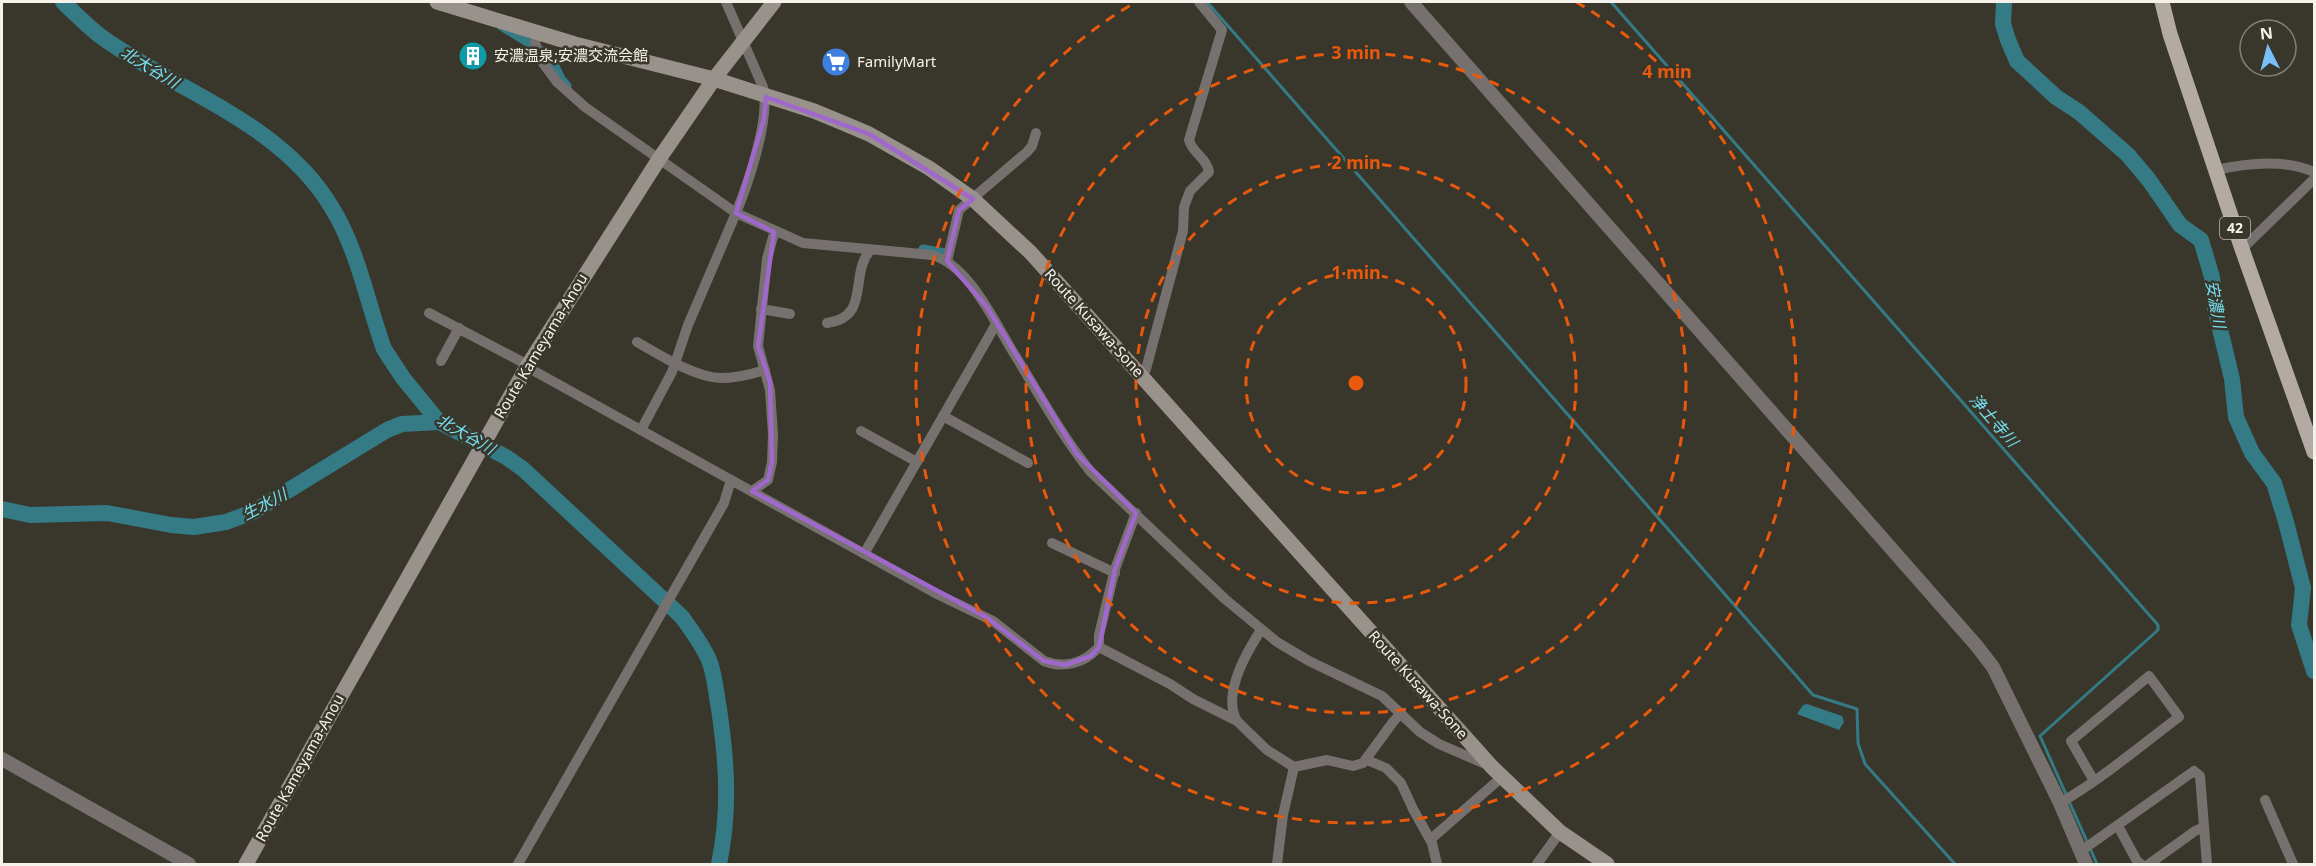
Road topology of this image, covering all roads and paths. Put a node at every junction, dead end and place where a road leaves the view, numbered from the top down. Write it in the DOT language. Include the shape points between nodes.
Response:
graph roads {
  1 [pos="437,2"];
  2 [pos="726,2"];
  3 [pos="774,2"];
  4 [pos="1199,2"];
  5 [pos="1411,2"];
  6 [pos="2162,2"];
  7 [pos="536,33"];
  8 [pos="742,41"];
  9 [pos="714,79"];
  10 [pos="766,97"];
  11 [pos="1036,133"];
  12 [pos="659,159"];
  13 [pos="2216,170"];
  14 [pos="2314,172"];
  15 [pos="2314,179"];
  16 [pos="973,199"];
  17 [pos="736,213"];
  18 [pos="776,233"];
  19 [pos="2242,249"];
  20 [pos="870,250"];
  21 [pos="947,261"];
  22 [pos="761,309"];
  23 [pos="429,313"];
  24 [pos="790,314"];
  25 [pos="828,323"];
  26 [pos="996,324"];
  27 [pos="459,328"];
  28 [pos="637,342"];
  29 [pos="441,362"];
  30 [pos="675,364"];
  31 [pos="528,366"];
  32 [pos="765,370"];
  33 [pos="1142,376"];
  34 [pos="943,416"];
  35 [pos="641,430"];
  36 [pos="861,431"];
  37 [pos="2312,436"];
  38 [pos="2314,452"];
  39 [pos="917,462"];
  40 [pos="1028,463"];
  41 [pos="731,480"];
  42 [pos="752,491"];
  43 [pos="1136,513"];
  44 [pos="1052,543"];
  45 [pos="864,554"];
  46 [pos="1115,573"];
  47 [pos="1261,630"];
  48 [pos="1099,647"];
  49 [pos="1401,713"];
  50 [pos="1237,722"];
  51 [pos="2,759"];
  52 [pos="1367,760"];
  53 [pos="1294,767"];
  54 [pos="1497,772"];
  55 [pos="2094,781"];
  56 [pos="2265,800"];
  57 [pos="2060,803"];
  58 [pos="2118,826"];
  59 [pos="2204,827"];
  60 [pos="1560,832"];
  61 [pos="1431,839"];
  62 [pos="2083,858"];
  63 [pos="189,864"];
  64 [pos="246,864"];
  65 [pos="518,864"];
  66 [pos="1277,864"];
  67 [pos="1437,864"];
  68 [pos="1537,864"];
  69 [pos="1607,864"];
  70 [pos="2141,864"];
  71 [pos="2149,864"];
  72 [pos="2207,864"];
  73 [pos="2293,864"];
  1 -- 7 [label="main road, Route Kusawa-Sone"];
  2 -- 8 [label="street"];
  3 -- 8 [label="main road, Route Kameyama-Anou"];
  4 -- 33 [label="street" via="1222,30 1190,140 1191,148 1208,165 1209,172 1190,191 1184,207 1183,231"];
  5 -- 57 [label="street" via="1976,645 1993,667"];
  6 -- 13 [label="main road, 42"];
  7 -- 9 [label="main road, Route Kusawa-Sone"];
  7 -- 12 [label="street" via="543,63 557,82"];
  8 -- 9 [label="main road, Route Kameyama-Anou"];
  8 -- 10 [label="street"];
  9 -- 10 [label="main road, Route Kusawa-Sone"];
  9 -- 12 [label="main road, Route Kameyama-Anou"];
  10 -- 16 [label="main road, Route Kusawa-Sone" via="814,111 869,134"];
  10 -- 17 [label="street" via="764,119"];
  11 -- 16 [label="street" via="1027,152"];
  12 -- 17 [label="street"];
  12 -- 31 [label="main road, Route Kameyama-Anou"];
  13 -- 14 [label="street" via="2279,164"];
  13 -- 19 [label="main road, 42"];
  15 -- 19 [label="street"];
  16 -- 21 [label="street" via="959,210"];
  16 -- 33 [label="main road, Route Kusawa-Sone" via="1031,252"];
  17 -- 18 [label="street"];
  17 -- 30 [label="street"];
  18 -- 20 [label="street" via="802,243"];
  18 -- 22 [label="street" via="767,259"];
  19 -- 37 [label="main road, 42"];
  20 -- 21 [label="street" via="932,255"];
  20 -- 25 [label="street" via="860,273 853,309 842,320"];
  21 -- 26 [label="street" via="968,281"];
  22 -- 24 [label="street"];
  22 -- 32 [label="street" via="758,346"];
  23 -- 27 [label="street"];
  26 -- 34 [label="street"];
  26 -- 43 [label="street" via="1077,454"];
  27 -- 29 [label="street"];
  27 -- 31 [label="street"];
  28 -- 30 [label="street"];
  30 -- 32 [label="street" via="720,378"];
  30 -- 35 [label="street"];
  31 -- 35 [label="street"];
  31 -- 64 [label="main road, Route Kameyama-Anou"];
  32 -- 42 [label="street" via="774,434 772,462 768,480"];
  33 -- 54 [label="main road, Route Kusawa-Sone"];
  34 -- 39 [label="street"];
  34 -- 40 [label="street"];
  35 -- 41 [label="street"];
  36 -- 39 [label="street"];
  37 -- 38 [label="main road, 42"];
  39 -- 45 [label="street"];
  41 -- 42 [label="street"];
  41 -- 65 [label="street" via="724,502"];
  42 -- 45 [label="street"];
  43 -- 46 [label="street"];
  43 -- 47 [label="street"];
  44 -- 46 [label="street"];
  45 -- 48 [label="street" via="986,617 1047,662 1078,662"];
  46 -- 48 [label="street"];
  47 -- 49 [label="street" via="1293,652 1382,696"];
  47 -- 50 [label="street" via="1249,649 1231,698"];
  48 -- 50 [label="street"];
  49 -- 52 [label="street"];
  49 -- 54 [label="street" via="1439,744"];
  50 -- 53 [label="street" via="1267,750"];
  51 -- 63 [label="street"];
  52 -- 53 [label="street" via="1356,766 1327,760"];
  52 -- 61 [label="street" via="1386,768 1401,783"];
  53 -- 66 [label="street"];
  54 -- 60 [label="main road, Route Kusawa-Sone"];
  54 -- 61 [label="street"];
  55 -- 55 [label="street" via="2179,717 2149,676 2071,741"];
  55 -- 57 [label="street"];
  56 -- 73 [label="street"];
  57 -- 62 [label="street"];
  58 -- 59 [label="street" via="2194,771 2200,776"];
  58 -- 62 [label="street"];
  58 -- 70 [label="street"];
  59 -- 71 [label="street"];
  59 -- 72 [label="street"];
  60 -- 68 [label="street"];
  60 -- 69 [label="main road, Route Kusawa-Sone"];
  61 -- 67 [label="street"];
}
